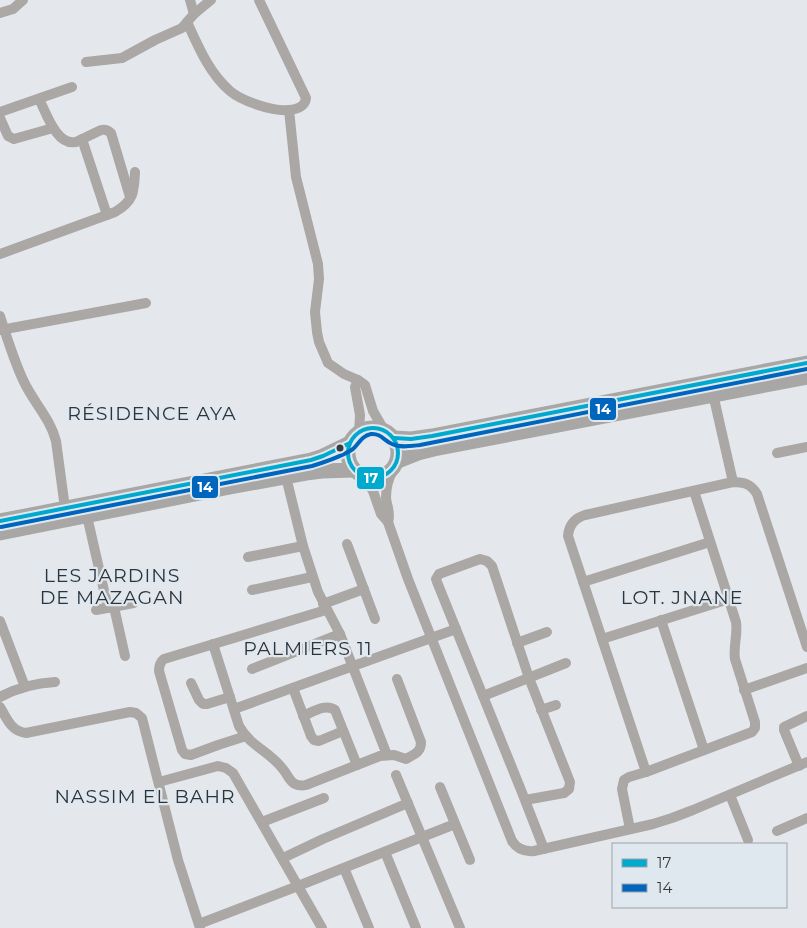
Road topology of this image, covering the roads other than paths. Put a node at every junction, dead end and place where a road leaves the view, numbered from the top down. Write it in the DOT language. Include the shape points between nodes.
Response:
graph roads {
  1 [pos="22,0"];
  2 [pos="190,0"];
  3 [pos="211,0"];
  4 [pos="259,0"];
  5 [pos="0,13"];
  6 [pos="191,18"];
  7 [pos="86,62"];
  8 [pos="72,87"];
  9 [pos="39,99"];
  10 [pos="289,110"];
  11 [pos="0,112"];
  12 [pos="0,118"];
  13 [pos="52,128"];
  14 [pos="82,139"];
  15 [pos="134,172"];
  16 [pos="131,198"];
  17 [pos="107,215"];
  18 [pos="0,254"];
  19 [pos="146,303"];
  20 [pos="0,316"];
  21 [pos="2,329"];
  22 [pos="807,363"];
  23 [pos="807,377"];
  24 [pos="358,380"];
  25 [pos="713,394"];
  26 [pos="389,434"];
  27 [pos="354,438"];
  28 [pos="807,447"];
  29 [pos="777,453"];
  30 [pos="395,465"];
  31 [pos="359,473"];
  32 [pos="286,477"];
  33 [pos="733,482"];
  34 [pos="694,491"];
  35 [pos="65,508"];
  36 [pos="87,516"];
  37 [pos="0,521"];
  38 [pos="388,522"];
  39 [pos="0,533"];
  40 [pos="710,542"];
  41 [pos="347,544"];
  42 [pos="303,546"];
  43 [pos="248,557"];
  44 [pos="312,577"];
  45 [pos="583,582"];
  46 [pos="364,589"];
  47 [pos="252,590"];
  48 [pos="729,599"];
  49 [pos="134,603"];
  50 [pos="111,607"];
  51 [pos="325,607"];
  52 [pos="96,610"];
  53 [pos="375,619"];
  54 [pos="661,620"];
  55 [pos="0,621"];
  56 [pos="456,629"];
  57 [pos="547,632"];
  58 [pos="340,634"];
  59 [pos="431,639"];
  60 [pos="602,639"];
  61 [pos="517,643"];
  62 [pos="213,644"];
  63 [pos="807,647"];
  64 [pos="125,656"];
  65 [pos="566,663"];
  66 [pos="352,667"];
  67 [pos="252,668"];
  68 [pos="807,668"];
  69 [pos="529,678"];
  70 [pos="397,679"];
  71 [pos="55,682"];
  72 [pos="191,683"];
  73 [pos="25,687"];
  74 [pos="293,688"];
  75 [pos="744,690"];
  76 [pos="483,696"];
  77 [pos="0,697"];
  78 [pos="230,697"];
  79 [pos="556,705"];
  80 [pos="0,707"];
  81 [pos="234,709"];
  82 [pos="542,710"];
  83 [pos="303,716"];
  84 [pos="807,716"];
  85 [pos="344,731"];
  86 [pos="246,736"];
  87 [pos="704,750"];
  88 [pos="388,755"];
  89 [pos="803,764"];
  90 [pos="357,765"];
  91 [pos="646,772"];
  92 [pos="396,775"];
  93 [pos="159,782"];
  94 [pos="440,787"];
  95 [pos="730,795"];
  96 [pos="324,798"];
  97 [pos="525,800"];
  98 [pos="408,803"];
  99 [pos="807,818"];
  100 [pos="262,822"];
  101 [pos="455,824"];
  102 [pos="630,829"];
  103 [pos="777,831"];
  104 [pos="422,837"];
  105 [pos="748,840"];
  106 [pos="544,849"];
  107 [pos="385,852"];
  108 [pos="282,858"];
  109 [pos="470,860"];
  110 [pos="344,868"];
  111 [pos="298,886"];
  112 [pos="200,926"];
  113 [pos="322,928"];
  114 [pos="369,928"];
  115 [pos="416,928"];
  116 [pos="460,928"];
  1 -- 5 [label="street" via="13,9"];
  2 -- 6 [label="street"];
  3 -- 6 [label="street"];
  4 -- 10 [label="street" via="306,98 303,106"];
  6 -- 7 [label="street" via="182,28 122,58"];
  6 -- 10 [label="street" via="198,47 231,92 264,107"];
  8 -- 9 [label="street"];
  9 -- 11 [label="street"];
  9 -- 13 [label="street"];
  10 -- 24 [label="street" via="296,177 319,272 315,312 319,342 328,362"];
  12 -- 13 [label="street" via="8,136 14,139"];
  13 -- 14 [label="street" via="69,142"];
  14 -- 16 [label="street" via="101,130 111,133"];
  14 -- 17 [label="street"];
  15 -- 16 [label="street"];
  16 -- 17 [label="street" via="121,209"];
  17 -- 18 [label="street"];
  19 -- 21 [label="street"];
  20 -- 21 [label="street"];
  21 -- 35 [label="street" via="19,372 54,433"];
  22 -- 26 [label="main road" via="432,436 411,439"];
  23 -- 25 [label="main road"];
  24 -- 26 [label="street" via="365,385 374,411"];
  24 -- 27 [label="street" via="355,387 360,415"];
  25 -- 30 [label="main road" via="434,449 411,455"];
  25 -- 33 [label="street"];
  26 -- 27 [label="main road" via="371,428"];
  26 -- 30 [label="main road" via="398,446 399,456"];
  27 -- 31 [label="main road" via="348,454"];
  27 -- 35 [label="main road" via="311,460"];
  28 -- 29 [label="street"];
  30 -- 31 [label="main road" via="379,478 368,478"];
  30 -- 38 [label="street" via="386,491 390,512"];
  31 -- 32 [label="main road" via="322,471"];
  31 -- 38 [label="street"];
  32 -- 36 [label="main road"];
  32 -- 42 [label="street"];
  33 -- 34 [label="street"];
  33 -- 63 [label="street" via="752,487 757,494"];
  34 -- 40 [label="street"];
  34 -- 45 [label="street" via="576,519 568,536"];
  35 -- 37 [label="main road"];
  36 -- 39 [label="main road"];
  36 -- 50 [label="street"];
  38 -- 59 [label="street"];
  40 -- 45 [label="street"];
  40 -- 48 [label="street"];
  41 -- 46 [label="street"];
  42 -- 43 [label="street"];
  42 -- 44 [label="street"];
  44 -- 47 [label="street"];
  44 -- 51 [label="street"];
  45 -- 60 [label="street"];
  46 -- 51 [label="street"];
  46 -- 53 [label="street"];
  48 -- 54 [label="street"];
  48 -- 75 [label="street" via="737,628 735,659"];
  49 -- 50 [label="street"];
  50 -- 52 [label="street"];
  50 -- 64 [label="street"];
  51 -- 58 [label="street"];
  51 -- 62 [label="street"];
  54 -- 60 [label="street"];
  54 -- 87 [label="street"];
  55 -- 73 [label="street"];
  56 -- 59 [label="street"];
  56 -- 61 [label="street" via="437,576 482,559 492,566"];
  56 -- 76 [label="street"];
  57 -- 61 [label="street"];
  58 -- 66 [label="street"];
  58 -- 67 [label="street"];
  59 -- 66 [label="street"];
  59 -- 106 [label="street" via="512,841 524,851"];
  60 -- 91 [label="street"];
  61 -- 69 [label="street"];
  62 -- 78 [label="street"];
  62 -- 86 [label="street" via="164,659 160,664 159,671 182,750 189,756"];
  65 -- 69 [label="street"];
  66 -- 74 [label="street"];
  66 -- 88 [label="street"];
  68 -- 75 [label="street"];
  69 -- 76 [label="street"];
  69 -- 82 [label="street"];
  70 -- 88 [label="street" via="421,745 419,752 406,758"];
  71 -- 73 [label="street"];
  72 -- 78 [label="street" via="203,704"];
  73 -- 77 [label="street"];
  74 -- 81 [label="street"];
  74 -- 83 [label="street"];
  75 -- 87 [label="street" via="755,722 754,730"];
  76 -- 97 [label="street"];
  78 -- 81 [label="street"];
  79 -- 82 [label="street"];
  80 -- 93 [label="street" via="13,728 26,733 127,712 136,713 144,722"];
  81 -- 86 [label="street"];
  82 -- 97 [label="street" via="570,785 564,793"];
  83 -- 85 [label="street" via="326,707 332,708"];
  83 -- 85 [label="street" via="316,741"];
  84 -- 89 [label="street" via="784,727"];
  85 -- 90 [label="street"];
  86 -- 90 [label="street" via="298,785 306,785"];
  87 -- 91 [label="street"];
  88 -- 90 [label="street"];
  89 -- 95 [label="street"];
  91 -- 102 [label="street" via="626,778 622,786"];
  92 -- 98 [label="street"];
  93 -- 100 [label="street" via="218,766 226,768 236,776"];
  93 -- 112 [label="street" via="178,860"];
  94 -- 101 [label="street"];
  95 -- 102 [label="street" via="672,818"];
  95 -- 105 [label="street"];
  96 -- 100 [label="street"];
  97 -- 106 [label="street"];
  98 -- 104 [label="street"];
  98 -- 108 [label="street"];
  99 -- 103 [label="street"];
  100 -- 108 [label="street"];
  101 -- 104 [label="street"];
  101 -- 109 [label="street"];
  102 -- 106 [label="street"];
  104 -- 107 [label="street"];
  104 -- 116 [label="street"];
  107 -- 110 [label="street"];
  107 -- 115 [label="street"];
  108 -- 111 [label="street"];
  110 -- 111 [label="street"];
  110 -- 114 [label="street"];
  111 -- 112 [label="street"];
  111 -- 113 [label="street"];
}
